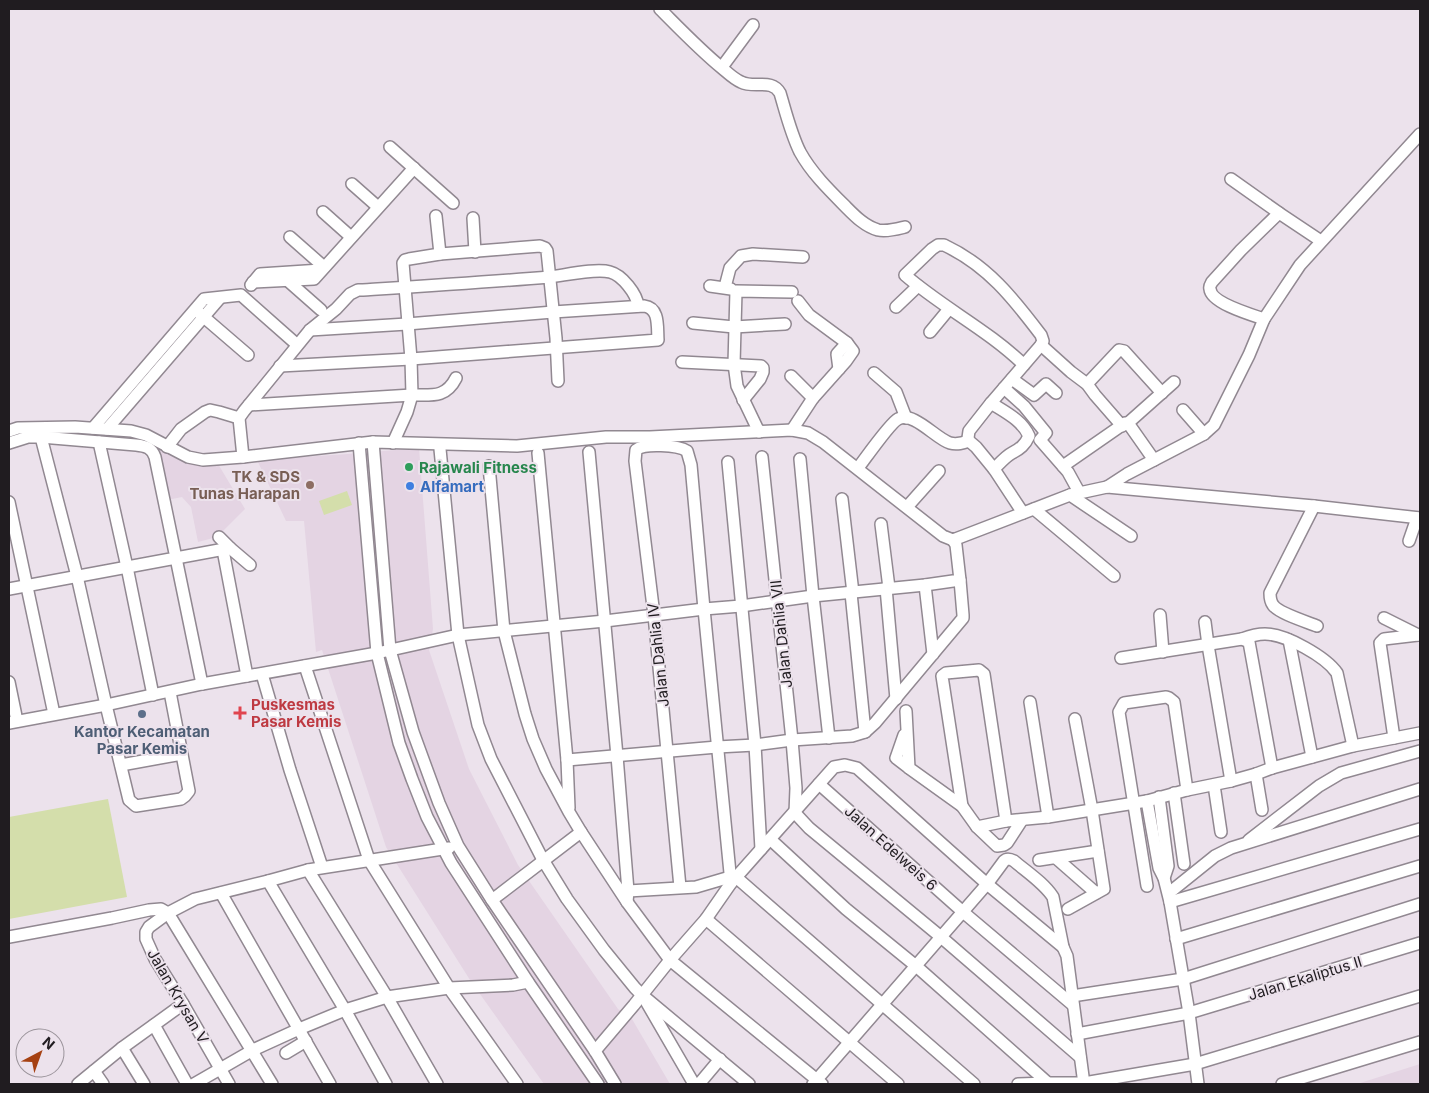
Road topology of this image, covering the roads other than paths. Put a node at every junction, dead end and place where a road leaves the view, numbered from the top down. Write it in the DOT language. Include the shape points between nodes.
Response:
graph roads {
  1 [pos="660,9"];
  2 [pos="754,25"];
  3 [pos="722,67"];
  4 [pos="1420,134"];
  5 [pos="390,147"];
  6 [pos="414,168"];
  7 [pos="1231,179"];
  8 [pos="352,184"];
  9 [pos="453,203"];
  10 [pos="378,208"];
  11 [pos="323,212"];
  12 [pos="1278,213"];
  13 [pos="436,216"];
  14 [pos="473,218"];
  15 [pos="905,227"];
  16 [pos="290,237"];
  17 [pos="351,237"];
  18 [pos="1321,241"];
  19 [pos="475,252"];
  20 [pos="440,254"];
  21 [pos="803,256"];
  22 [pos="323,269"];
  23 [pos="550,276"];
  24 [pos="287,280"];
  25 [pos="253,282"];
  26 [pos="710,286"];
  27 [pos="918,286"];
  28 [pos="406,287"];
  29 [pos="731,289"];
  30 [pos="241,295"];
  31 [pos="638,306"];
  32 [pos="896,307"];
  33 [pos="950,309"];
  34 [pos="321,310"];
  35 [pos="553,312"];
  36 [pos="199,313"];
  37 [pos="1264,319"];
  38 [pos="407,324"];
  39 [pos="693,324"];
  40 [pos="785,324"];
  41 [pos="734,327"];
  42 [pos="310,330"];
  43 [pos="930,332"];
  44 [pos="294,342"];
  45 [pos="1041,346"];
  46 [pos="557,348"];
  47 [pos="248,355"];
  48 [pos="411,359"];
  49 [pos="682,362"];
  50 [pos="734,364"];
  51 [pos="1024,365"];
  52 [pos="280,366"];
  53 [pos="874,373"];
  54 [pos="791,376"];
  55 [pos="456,378"];
  56 [pos="1012,379"];
  57 [pos="558,381"];
  58 [pos="1174,382"];
  59 [pos="1087,384"];
  60 [pos="1004,388"];
  61 [pos="1056,393"];
  62 [pos="1162,393"];
  63 [pos="412,395"];
  64 [pos="1034,395"];
  65 [pos="813,398"];
  66 [pos="743,400"];
  67 [pos="991,403"];
  68 [pos="249,405"];
  69 [pos="1024,406"];
  70 [pos="1183,410"];
  71 [pos="239,418"];
  72 [pos="906,418"];
  73 [pos="1125,425"];
  74 [pos="93,428"];
  75 [pos="107,429"];
  76 [pos="792,430"];
  77 [pos="9,431"];
  78 [pos="758,432"];
  79 [pos="1204,434"];
  80 [pos="41,437"];
  81 [pos="969,441"];
  82 [pos="99,442"];
  83 [pos="373,442"];
  84 [pos="9,443"];
  85 [pos="359,443"];
  86 [pos="393,443"];
  87 [pos="167,447"];
  88 [pos="440,449"];
  89 [pos="589,452"];
  90 [pos="538,453"];
  91 [pos="244,457"];
  92 [pos="762,457"];
  93 [pos="800,459"];
  94 [pos="1154,460"];
  95 [pos="728,462"];
  96 [pos="489,466"];
  97 [pos="1063,466"];
  98 [pos="858,468"];
  99 [pos="994,469"];
  100 [pos="939,471"];
  101 [pos="1107,486"];
  102 [pos="1074,493"];
  103 [pos="842,499"];
  104 [pos="9,502"];
  105 [pos="1314,506"];
  106 [pos="907,507"];
  107 [pos="1029,511"];
  108 [pos="1419,518"];
  109 [pos="881,524"];
  110 [pos="1131,536"];
  111 [pos="219,537"];
  112 [pos="1409,541"];
  113 [pos="955,545"];
  114 [pos="227,549"];
  115 [pos="176,558"];
  116 [pos="250,565"];
  117 [pos="127,567"];
  118 [pos="76,576"];
  119 [pos="1114,576"];
  120 [pos="960,580"];
  121 [pos="925,585"];
  122 [pos="26,586"];
  123 [pos="888,588"];
  124 [pos="9,589"];
  125 [pos="852,593"];
  126 [pos="813,596"];
  127 [pos="778,601"];
  128 [pos="741,606"];
  129 [pos="704,609"];
  130 [pos="654,615"];
  131 [pos="1160,615"];
  132 [pos="1384,618"];
  133 [pos="605,621"];
  134 [pos="1205,622"];
  135 [pos="554,625"];
  136 [pos="1317,626"];
  137 [pos="504,631"];
  138 [pos="458,635"];
  139 [pos="1242,639"];
  140 [pos="1289,640"];
  141 [pos="1419,640"];
  142 [pos="1208,645"];
  143 [pos="390,650"];
  144 [pos="1163,652"];
  145 [pos="377,653"];
  146 [pos="932,654"];
  147 [pos="1121,658"];
  148 [pos="305,666"];
  149 [pos="262,674"];
  150 [pos="247,676"];
  151 [pos="9,682"];
  152 [pos="202,684"];
  153 [pos="170,692"];
  154 [pos="153,695"];
  155 [pos="896,698"];
  156 [pos="1030,702"];
  157 [pos="106,705"];
  158 [pos="906,711"];
  159 [pos="54,714"];
  160 [pos="1074,719"];
  161 [pos="13,722"];
  162 [pos="865,732"];
  163 [pos="1420,733"];
  164 [pos="828,738"];
  165 [pos="1394,738"];
  166 [pos="792,740"];
  167 [pos="755,745"];
  168 [pos="717,746"];
  169 [pos="1353,746"];
  170 [pos="1420,751"];
  171 [pos="668,752"];
  172 [pos="182,754"];
  173 [pos="617,756"];
  174 [pos="1312,758"];
  175 [pos="567,760"];
  176 [pos="120,765"];
  177 [pos="1272,768"];
  178 [pos="1256,774"];
  179 [pos="1231,781"];
  180 [pos="818,784"];
  181 [pos="1214,785"];
  182 [pos="1420,789"];
  183 [pos="1187,790"];
  184 [pos="1174,793"];
  185 [pos="1159,797"];
  186 [pos="1146,801"];
  187 [pos="1133,802"];
  188 [pos="962,806"];
  189 [pos="1092,810"];
  190 [pos="1262,810"];
  191 [pos="569,812"];
  192 [pos="795,812"];
  193 [pos="1048,817"];
  194 [pos="1022,820"];
  195 [pos="1006,821"];
  196 [pos="977,827"];
  197 [pos="1420,828"];
  198 [pos="581,832"];
  199 [pos="1221,832"];
  200 [pos="770,839"];
  201 [pos="1160,840"];
  202 [pos="1244,844"];
  203 [pos="458,846"];
  204 [pos="444,849"];
  205 [pos="760,849"];
  206 [pos="1098,851"];
  207 [pos="1056,858"];
  208 [pos="370,860"];
  209 [pos="543,860"];
  210 [pos="1039,860"];
  211 [pos="1184,864"];
  212 [pos="1420,866"];
  213 [pos="322,867"];
  214 [pos="308,870"];
  215 [pos="733,879"];
  216 [pos="268,881"];
  217 [pos="987,884"];
  218 [pos="1147,886"];
  219 [pos="680,887"];
  220 [pos="221,893"];
  221 [pos="1096,893"];
  222 [pos="628,896"];
  223 [pos="1170,897"];
  224 [pos="492,900"];
  225 [pos="1420,904"];
  226 [pos="1068,908"];
  227 [pos="963,912"];
  228 [pos="168,913"];
  229 [pos="706,919"];
  230 [pos="9,937"];
  231 [pos="941,937"];
  232 [pos="1176,939"];
  233 [pos="1420,942"];
  234 [pos="1063,947"];
  235 [pos="670,960"];
  236 [pos="916,966"];
  237 [pos="1183,978"];
  238 [pos="528,982"];
  239 [pos="449,988"];
  240 [pos="642,995"];
  241 [pos="1420,996"];
  242 [pos="387,997"];
  243 [pos="1072,1001"];
  244 [pos="183,1004"];
  245 [pos="882,1004"];
  246 [pos="345,1010"];
  247 [pos="1189,1012"];
  248 [pos="154,1025"];
  249 [pos="299,1028"];
  250 [pos="1077,1034"];
  251 [pos="306,1041"];
  252 [pos="850,1042"];
  253 [pos="1420,1042"];
  254 [pos="122,1048"];
  255 [pos="253,1050"];
  256 [pos="286,1052"];
  257 [pos="597,1054"];
  258 [pos="1080,1057"];
  259 [pos="720,1059"];
  260 [pos="1195,1064"];
  261 [pos="588,1067"];
  262 [pos="220,1068"];
  263 [pos="94,1071"];
  264 [pos="817,1083"];
  265 [pos="1048,1083"];
  266 [pos="78,1084"];
  267 [pos="103,1084"];
  268 [pos="144,1084"];
  269 [pos="187,1084"];
  270 [pos="194,1084"];
  271 [pos="229,1084"];
  272 [pos="272,1084"];
  273 [pos="330,1084"];
  274 [pos="386,1084"];
  275 [pos="437,1084"];
  276 [pos="517,1084"];
  277 [pos="598,1084"];
  278 [pos="615,1084"];
  279 [pos="694,1084"];
  280 [pos="698,1084"];
  281 [pos="749,1084"];
  282 [pos="898,1084"];
  283 [pos="974,1084"];
  284 [pos="1018,1084"];
  285 [pos="1084,1084"];
  286 [pos="1198,1084"];
  287 [pos="1282,1084"];
  1 -- 3 [label="street"];
  2 -- 3 [label="street"];
  3 -- 15 [label="street" via="743,83 770,85 777,89 808,164 856,218 878,230"];
  4 -- 18 [label="street"];
  5 -- 6 [label="street"];
  6 -- 9 [label="street"];
  6 -- 10 [label="street"];
  7 -- 12 [label="street"];
  8 -- 10 [label="street"];
  10 -- 17 [label="street"];
  11 -- 17 [label="street"];
  12 -- 18 [label="street"];
  12 -- 37 [label="street" via="1209,286 1213,296 1238,311"];
  13 -- 20 [label="street"];
  14 -- 19 [label="street"];
  16 -- 22 [label="street"];
  17 -- 22 [label="street"];
  18 -- 37 [label="street" via="1300,265"];
  19 -- 20 [label="street"];
  19 -- 23 [label="street" via="543,247 547,251"];
  20 -- 28 [label="street" via="405,260"];
  21 -- 29 [label="street" via="741,256 730,268"];
  22 -- 24 [label="street" via="314,279"];
  22 -- 25 [label="street" via="260,274"];
  23 -- 28 [label="street"];
  23 -- 31 [label="street" via="601,271 614,273 628,286 638,300"];
  23 -- 35 [label="street"];
  24 -- 25 [label="street"];
  24 -- 34 [label="street"];
  25 -- 30 [label="street"];
  26 -- 29 [label="street"];
  27 -- 32 [label="street"];
  27 -- 33 [label="street"];
  27 -- 45 [label="street" via="905,275 935,246 944,245 1002,286 1041,335"];
  28 -- 38 [label="street"];
  28 -- 42 [label="street" via="353,292"];
  29 -- 41 [label="street"];
  29 -- 65 [label="street" via="795,296 809,316 852,349 853,353"];
  30 -- 36 [label="street" via="220,298"];
  30 -- 44 [label="street"];
  31 -- 35 [label="street"];
  31 -- 46 [label="street" via="649,306 654,311 658,340"];
  33 -- 43 [label="street"];
  33 -- 51 [label="street" via="1002,345"];
  35 -- 38 [label="street"];
  35 -- 46 [label="street"];
  36 -- 47 [label="street"];
  36 -- 74 [label="street"];
  36 -- 75 [label="street"];
  37 -- 79 [label="street" via="1220,414"];
  38 -- 42 [label="street"];
  38 -- 48 [label="street"];
  39 -- 41 [label="street"];
  40 -- 41 [label="street"];
  41 -- 50 [label="street"];
  42 -- 52 [label="street"];
  45 -- 51 [label="street"];
  45 -- 59 [label="street"];
  46 -- 48 [label="street"];
  46 -- 57 [label="street"];
  48 -- 52 [label="street"];
  48 -- 63 [label="street"];
  49 -- 50 [label="street"];
  50 -- 66 [label="street"];
  50 -- 66 [label="street" via="763,368 762,376"];
  51 -- 56 [label="street"];
  52 -- 68 [label="street"];
  53 -- 72 [label="street" via="896,392"];
  54 -- 65 [label="street"];
  55 -- 63 [label="street" via="445,392"];
  56 -- 60 [label="street"];
  56 -- 64 [label="street"];
  58 -- 62 [label="street"];
  59 -- 62 [label="street" via="1121,350"];
  59 -- 73 [label="street"];
  60 -- 67 [label="street"];
  60 -- 69 [label="street"];
  61 -- 64 [label="street" via="1046,384"];
  62 -- 73 [label="street"];
  63 -- 68 [label="street"];
  63 -- 86 [label="street"];
  64 -- 69 [label="street"];
  65 -- 76 [label="street"];
  66 -- 78 [label="street"];
  67 -- 81 [label="street" via="969,431"];
  67 -- 99 [label="street" via="1012,416 1029,436 1018,451"];
  68 -- 71 [label="street"];
  69 -- 97 [label="street" via="1046,433 1040,440"];
  70 -- 79 [label="street"];
  71 -- 87 [label="street" via="210,410 205,412 181,429"];
  71 -- 91 [label="street"];
  72 -- 81 [label="street" via="918,422 951,444"];
  72 -- 98 [label="street" via="891,425"];
  73 -- 94 [label="street"];
  73 -- 97 [label="street"];
  74 -- 75 [label="street"];
  74 -- 77 [label="street" via="18,428"];
  75 -- 87 [label="street" via="139,432"];
  76 -- 78 [label="street"];
  76 -- 98 [label="street" via="808,433"];
  78 -- 86 [label="street" via="606,437 517,446"];
  79 -- 94 [label="street"];
  80 -- 82 [label="street"];
  80 -- 84 [label="street"];
  80 -- 118 [label="street"];
  81 -- 99 [label="street"];
  82 -- 115 [label="street" via="142,445 154,453"];
  82 -- 117 [label="street"];
  83 -- 85 [label="street"];
  83 -- 86 [label="street"];
  83 -- 143 [label="street"];
  85 -- 91 [label="street"];
  85 -- 145 [label="street"];
  87 -- 91 [label="street" via="203,460"];
  88 -- 138 [label="street"];
  89 -- 133 [label="street"];
  90 -- 135 [label="street"];
  92 -- 127 [label="street, Jalan Dahlia VII"];
  93 -- 126 [label="street"];
  94 -- 101 [label="street"];
  95 -- 128 [label="street"];
  96 -- 137 [label="street"];
  97 -- 102 [label="street"];
  98 -- 106 [label="street"];
  99 -- 107 [label="street"];
  100 -- 106 [label="street"];
  101 -- 102 [label="street"];
  101 -- 105 [label="street"];
  102 -- 107 [label="street"];
  102 -- 110 [label="street"];
  103 -- 125 [label="street"];
  104 -- 122 [label="street"];
  105 -- 108 [label="street"];
  105 -- 136 [label="street" via="1270,593 1270,599 1278,610"];
  106 -- 113 [label="street"];
  107 -- 113 [label="street"];
  107 -- 119 [label="street"];
  108 -- 112 [label="street"];
  109 -- 123 [label="street"];
  111 -- 114 [label="street"];
  113 -- 120 [label="street"];
  114 -- 115 [label="street"];
  114 -- 116 [label="street"];
  114 -- 150 [label="street"];
  115 -- 117 [label="street"];
  115 -- 152 [label="street"];
  117 -- 118 [label="street"];
  117 -- 154 [label="street"];
  118 -- 122 [label="street"];
  118 -- 157 [label="street"];
  120 -- 121 [label="street"];
  120 -- 146 [label="street" via="963,618"];
  121 -- 123 [label="street"];
  121 -- 146 [label="street"];
  122 -- 124 [label="street"];
  122 -- 159 [label="street"];
  123 -- 125 [label="street"];
  123 -- 155 [label="street"];
  125 -- 126 [label="street"];
  125 -- 162 [label="street"];
  126 -- 127 [label="street"];
  126 -- 164 [label="street"];
  127 -- 128 [label="street"];
  127 -- 166 [label="street, Jalan Dahlia VII"];
  128 -- 129 [label="street"];
  128 -- 167 [label="street"];
  129 -- 130 [label="street"];
  129 -- 130 [label="street, Jalan Dahlia IV" via="687,451 640,446 636,450 635,462"];
  129 -- 168 [label="street"];
  130 -- 133 [label="street"];
  130 -- 171 [label="street, Jalan Dahlia IV"];
  131 -- 144 [label="street"];
  132 -- 141 [label="street"];
  133 -- 135 [label="street"];
  133 -- 173 [label="street"];
  134 -- 142 [label="street"];
  135 -- 137 [label="street"];
  135 -- 175 [label="street"];
  137 -- 138 [label="street"];
  137 -- 191 [label="street" via="533,739"];
  138 -- 143 [label="street"];
  138 -- 209 [label="street" via="478,726 491,760"];
  139 -- 140 [label="street" via="1266,634"];
  139 -- 142 [label="street"];
  139 -- 177 [label="street" via="1250,644"];
  140 -- 169 [label="street" via="1323,658 1337,673"];
  140 -- 174 [label="street"];
  141 -- 165 [label="street" via="1384,639 1380,643"];
  142 -- 144 [label="street"];
  142 -- 179 [label="street"];
  143 -- 145 [label="street"];
  143 -- 203 [label="street" via="412,732"];
  144 -- 147 [label="street"];
  145 -- 148 [label="street"];
  145 -- 204 [label="street" via="398,742 424,810"];
  146 -- 155 [label="street"];
  148 -- 149 [label="street"];
  148 -- 208 [label="street"];
  149 -- 150 [label="street"];
  149 -- 213 [label="street"];
  150 -- 152 [label="street"];
  151 -- 161 [label="street"];
  152 -- 153 [label="street"];
  153 -- 154 [label="street"];
  153 -- 172 [label="street"];
  154 -- 157 [label="street"];
  155 -- 162 [label="street"];
  156 -- 193 [label="street"];
  157 -- 159 [label="street"];
  157 -- 176 [label="street"];
  158 -- 188 [label="street" via="906,729 896,758"];
  159 -- 161 [label="street"];
  160 -- 189 [label="street"];
  162 -- 164 [label="street"];
  163 -- 165 [label="street"];
  164 -- 166 [label="street"];
  165 -- 169 [label="street"];
  166 -- 167 [label="street"];
  166 -- 192 [label="street, Jalan Dahlia VII"];
  167 -- 168 [label="street"];
  167 -- 205 [label="street"];
  168 -- 171 [label="street"];
  168 -- 215 [label="street"];
  169 -- 174 [label="street"];
  170 -- 202 [label="street" via="1341,773 1319,786"];
  171 -- 173 [label="street"];
  171 -- 219 [label="street, Jalan Dahlia IV"];
  172 -- 176 [label="street"];
  172 -- 176 [label="street" via="189,790 179,800 136,806 129,800"];
  173 -- 175 [label="street"];
  173 -- 222 [label="street"];
  174 -- 177 [label="street"];
  175 -- 191 [label="street"];
  177 -- 178 [label="street"];
  178 -- 179 [label="street"];
  178 -- 190 [label="street"];
  179 -- 181 [label="street"];
  180 -- 192 [label="street"];
  180 -- 217 [label="street" via="834,767 857,768"];
  180 -- 227 [label="street, Jalan Edelweis 6"];
  181 -- 183 [label="street"];
  181 -- 199 [label="street"];
  182 -- 202 [label="street"];
  183 -- 184 [label="street"];
  183 -- 187 [label="street" via="1174,702 1166,697 1130,701 1124,703 1119,712"];
  184 -- 185 [label="street"];
  184 -- 211 [label="street"];
  185 -- 186 [label="street"];
  185 -- 201 [label="street"];
  186 -- 187 [label="street"];
  186 -- 201 [label="street"];
  187 -- 189 [label="street"];
  187 -- 218 [label="street"];
  188 -- 195 [label="street" via="942,676 979,670 984,674"];
  188 -- 196 [label="street"];
  189 -- 193 [label="street"];
  189 -- 206 [label="street"];
  191 -- 198 [label="street"];
  192 -- 200 [label="street"];
  192 -- 231 [label="street" via="809,828"];
  193 -- 194 [label="street"];
  194 -- 195 [label="street"];
  194 -- 196 [label="street" via="1006,843 1000,846 994,845"];
  195 -- 196 [label="street"];
  197 -- 223 [label="street"];
  198 -- 209 [label="street"];
  198 -- 222 [label="street"];
  200 -- 205 [label="street"];
  200 -- 236 [label="street" via="846,909"];
  201 -- 223 [label="street" via="1159,868"];
  202 -- 223 [label="street" via="1215,856"];
  203 -- 204 [label="street, Jalan Krysan V"];
  203 -- 224 [label="street"];
  204 -- 208 [label="street, Jalan Krysan V"];
  204 -- 238 [label="street"];
  205 -- 215 [label="street"];
  206 -- 207 [label="street"];
  206 -- 221 [label="street" via="1104,890"];
  207 -- 210 [label="street"];
  207 -- 221 [label="street"];
  208 -- 213 [label="street, Jalan Krysan V"];
  208 -- 239 [label="street"];
  209 -- 224 [label="street"];
  209 -- 240 [label="street" via="604,950"];
  212 -- 232 [label="street"];
  213 -- 214 [label="street, Jalan Krysan V"];
  214 -- 216 [label="street, Jalan Krysan V"];
  214 -- 242 [label="street"];
  215 -- 219 [label="street"];
  215 -- 229 [label="street"];
  215 -- 245 [label="street"];
  216 -- 220 [label="street, Jalan Krysan V"];
  216 -- 246 [label="street"];
  217 -- 227 [label="street"];
  217 -- 234 [label="street"];
  217 -- 234 [label="street" via="1006,859 1014,861 1053,897"];
  219 -- 222 [label="street"];
  220 -- 228 [label="street, Jalan Krysan V" via="195,899"];
  220 -- 249 [label="street"];
  221 -- 226 [label="street"];
  222 -- 235 [label="street"];
  223 -- 232 [label="street"];
  224 -- 257 [label="street"];
  225 -- 237 [label="street"];
  227 -- 231 [label="street"];
  227 -- 243 [label="street, Jalan Edelweis 6"];
  228 -- 230 [label="street" via="154,909"];
  228 -- 244 [label="street, Jalan Krysan V" via="149,927 146,939"];
  228 -- 255 [label="street"];
  229 -- 235 [label="street"];
  229 -- 252 [label="street"];
  231 -- 236 [label="street"];
  231 -- 258 [label="street"];
  232 -- 237 [label="street"];
  233 -- 247 [label="street, Jalan Ekaliptus II"];
  234 -- 243 [label="street"];
  235 -- 240 [label="street"];
  235 -- 264 [label="street"];
  236 -- 245 [label="street"];
  236 -- 265 [label="street"];
  237 -- 243 [label="street"];
  237 -- 247 [label="street"];
  238 -- 239 [label="street"];
  238 -- 261 [label="street"];
  239 -- 242 [label="street"];
  239 -- 276 [label="street"];
  240 -- 257 [label="street"];
  240 -- 259 [label="street"];
  240 -- 279 [label="street"];
  241 -- 260 [label="street"];
  242 -- 246 [label="street"];
  242 -- 275 [label="street"];
  243 -- 250 [label="street"];
  244 -- 248 [label="street"];
  244 -- 262 [label="street, Jalan Krysan V"];
  245 -- 252 [label="street"];
  245 -- 283 [label="street"];
  246 -- 249 [label="street"];
  246 -- 274 [label="street"];
  247 -- 250 [label="street, Jalan Ekaliptus II"];
  247 -- 260 [label="street"];
  248 -- 254 [label="street"];
  248 -- 269 [label="street"];
  249 -- 251 [label="street"];
  249 -- 255 [label="street"];
  250 -- 258 [label="street"];
  251 -- 256 [label="street"];
  251 -- 273 [label="street"];
  252 -- 264 [label="street"];
  252 -- 282 [label="street"];
  253 -- 287 [label="street"];
  254 -- 263 [label="street"];
  254 -- 268 [label="street"];
  255 -- 262 [label="street"];
  255 -- 272 [label="street"];
  257 -- 261 [label="street"];
  257 -- 278 [label="street"];
  258 -- 285 [label="street"];
  259 -- 280 [label="street"];
  259 -- 281 [label="street"];
  260 -- 285 [label="street"];
  260 -- 286 [label="street"];
  261 -- 277 [label="street"];
  262 -- 270 [label="street"];
  262 -- 271 [label="street, Jalan Krysan V"];
  263 -- 266 [label="street"];
  263 -- 267 [label="street"];
  265 -- 284 [label="street"];
  265 -- 285 [label="street"];
}
